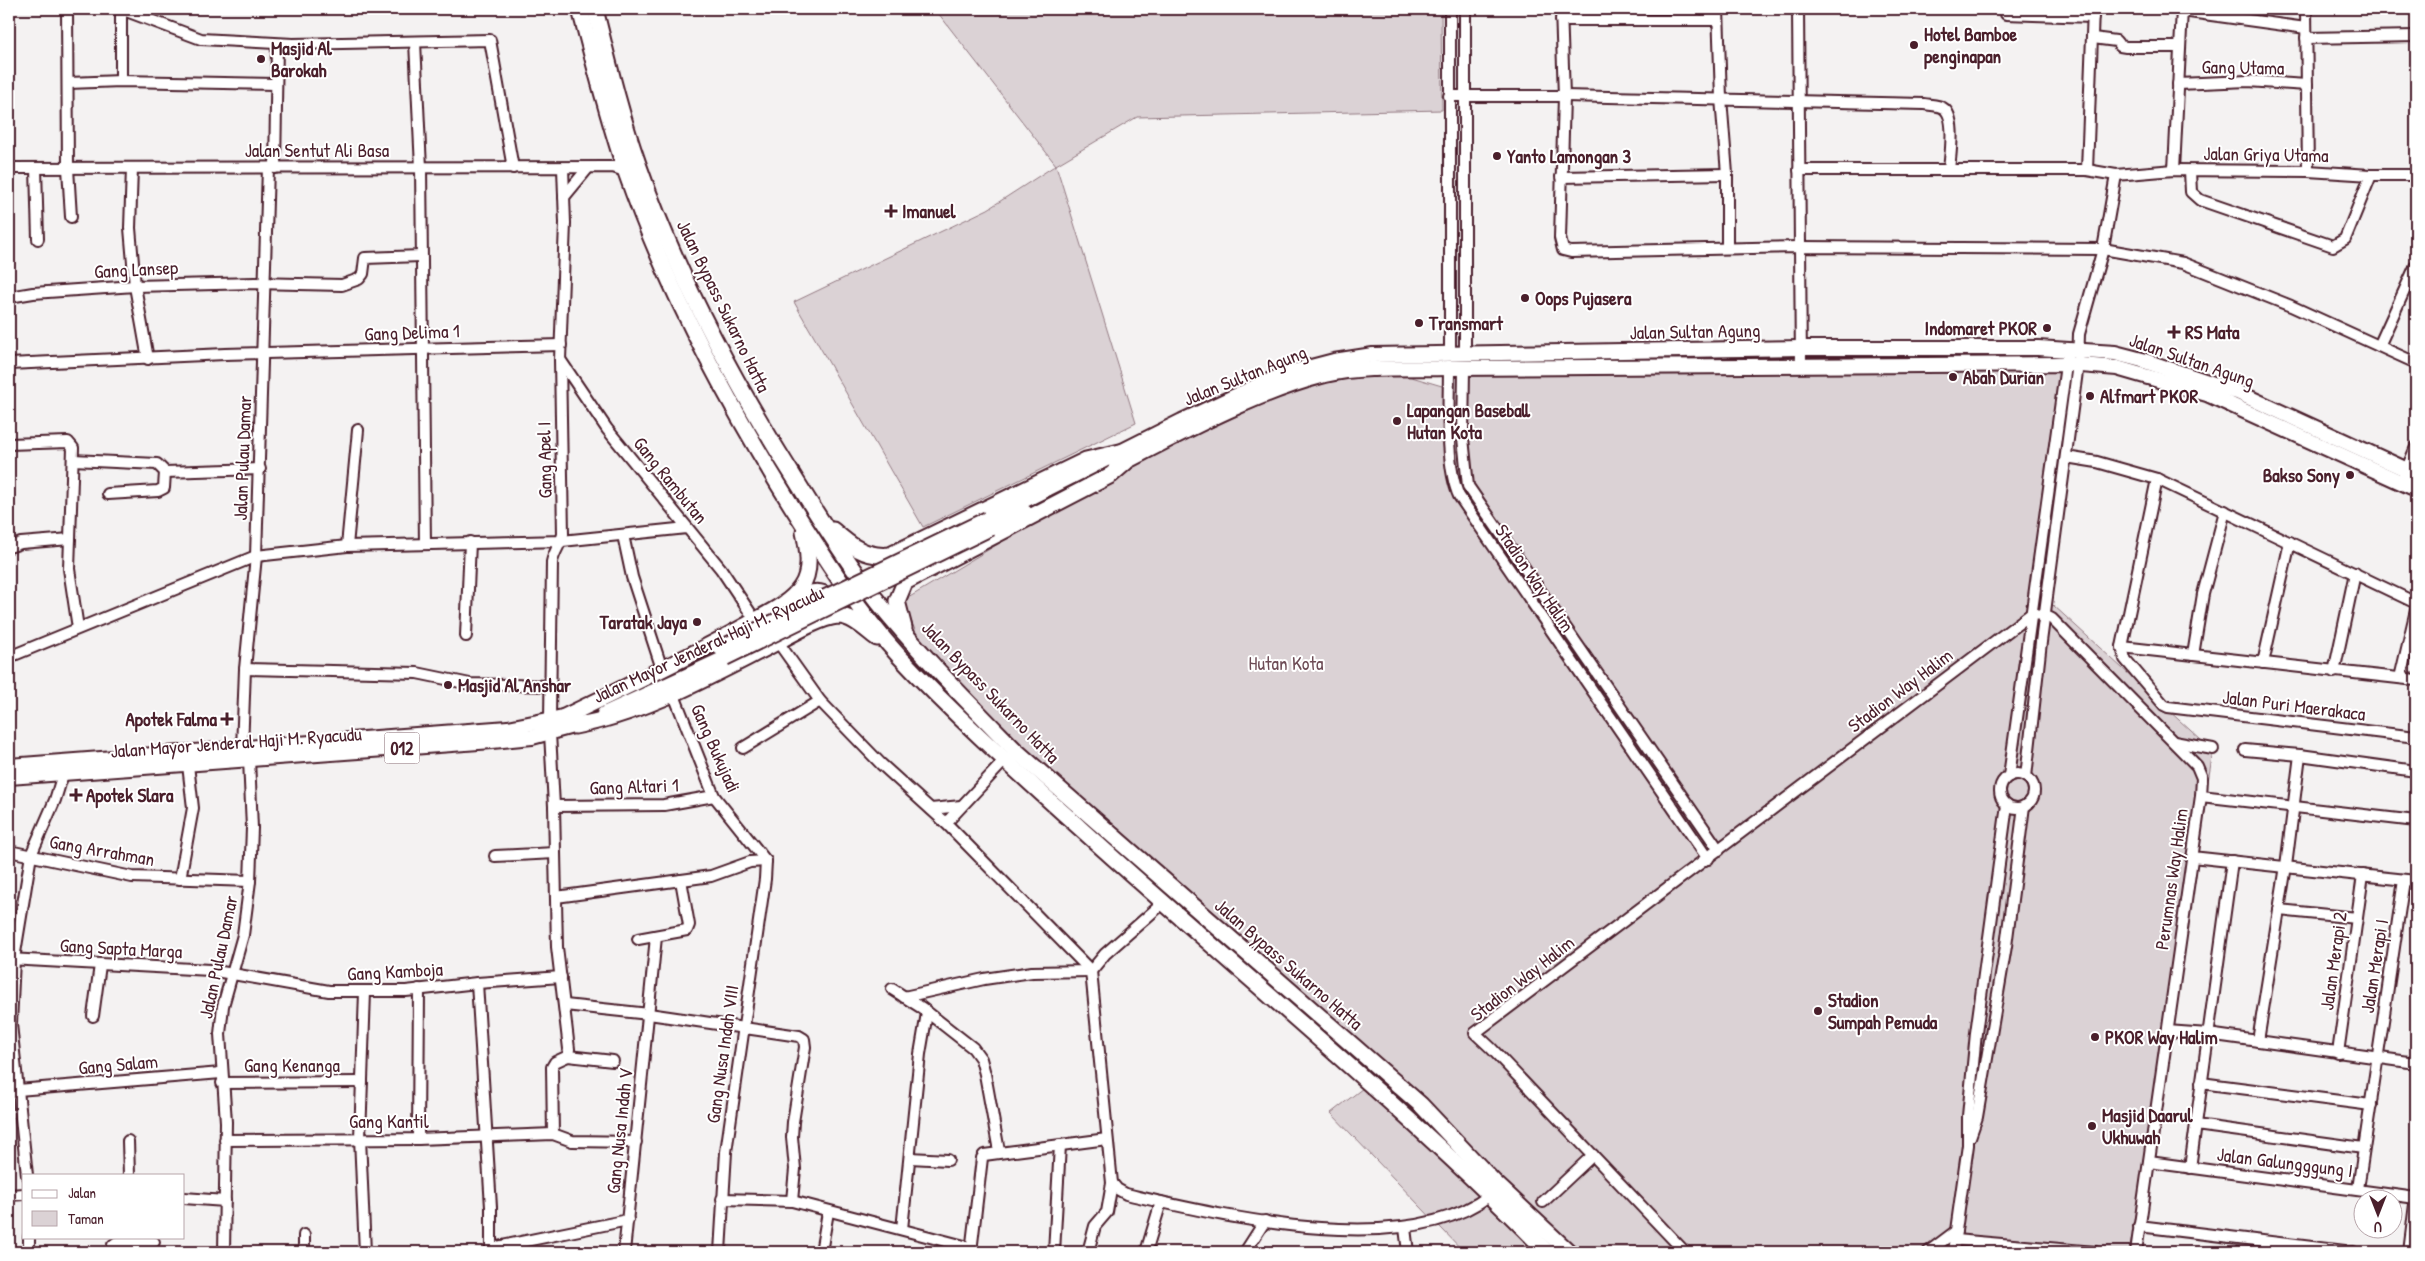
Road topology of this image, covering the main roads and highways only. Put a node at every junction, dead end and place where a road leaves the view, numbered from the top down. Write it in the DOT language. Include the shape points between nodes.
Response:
graph roads {
  1 [pos="580,9"];
  2 [pos="595,9"];
  3 [pos="2073,357"];
  4 [pos="1123,457"];
  5 [pos="2408,475"];
  6 [pos="2416,488"];
  7 [pos="799,517"];
  8 [pos="820,519"];
  9 [pos="989,524"];
  10 [pos="890,555"];
  11 [pos="905,582"];
  12 [pos="775,609"];
  13 [pos="825,620"];
  14 [pos="908,637"];
  15 [pos="723,652"];
  16 [pos="898,655"];
  17 [pos="554,724"];
  18 [pos="575,726"];
  19 [pos="246,754"];
  20 [pos="9,766"];
  21 [pos="9,777"];
  22 [pos="1138,857"];
  23 [pos="1125,869"];
  24 [pos="1547,1252"];
  25 [pos="1569,1252"];
  1 -- 7 [label="highway, Jalan Bypass Sukarno Hatta" via="625,171 653,242 747,435"];
  2 -- 8 [label="highway, Jalan Bypass Sukarno Hatta" via="638,164 666,234 723,360"];
  3 -- 4 [label="main road, Jalan Sultan Agung" via="1802,365 1388,369 1326,375 1240,406"];
  3 -- 4 [label="main road, Jalan Sultan Agung" via="2038,348 1373,355 1292,372 1232,397"];
  3 -- 5 [label="main road, Jalan Sultan Agung" via="2207,394"];
  4 -- 9 [label="main road, Jalan Sultan Agung"];
  4 -- 10 [label="highway" via="1086,460"];
  4 -- 11 [label="highway" via="1111,475"];
  5 -- 6 [label="main road, Jalan Sultan Agung"];
  7 -- 12 [label="highway" via="808,554 806,577 795,594"];
  7 -- 16 [label="highway, Jalan Bypass Sukarno Hatta" via="853,599"];
  8 -- 10 [label="highway" via="858,550 873,556"];
  8 -- 14 [label="highway, Jalan Bypass Sukarno Hatta" via="873,595"];
  9 -- 15 [label="main road, Jalan Mayor Jenderal Haji M. Ryacudu, bridge"];
  10 -- 11 [label="highway" via="878,570 879,581 888,587"];
  11 -- 14 [label="highway" via="897,601"];
  12 -- 13 [label="highway" via="806,594 818,592 827,595 832,603 832,611"];
  12 -- 17 [label="highway"];
  13 -- 16 [label="highway" via="835,616 848,618"];
  13 -- 18 [label="highway" via="674,695 602,721"];
  14 -- 22 [label="highway, Jalan Bypass Sukarno Hatta" via="1016,750"];
  15 -- 17 [label="main road, Jalan Mayor Jenderal Haji M. Ryacudu / 012"];
  15 -- 18 [label="main road, Jalan Mayor Jenderal Haji M. Ryacudu / 012"];
  16 -- 23 [label="highway, Jalan Bypass Sukarno Hatta" via="1005,760"];
  17 -- 18 [label="main road, Jalan Mayor Jenderal Haji M. Ryacudu / 012"];
  17 -- 19 [label="main road, Jalan Mayor Jenderal Haji M. Ryacudu / 012"];
  19 -- 20 [label="main road, Jalan Mayor Jenderal Haji M. Ryacudu / 012"];
  19 -- 21 [label="main road, Jalan Mayor Jenderal Haji M. Ryacudu / 012" via="188,764"];
  22 -- 23 [label="highway"];
  22 -- 25 [label="highway, Jalan Bypass Sukarno Hatta" via="1421,1105 1494,1182"];
  23 -- 24 [label="highway, Jalan Bypass Sukarno Hatta" via="1363,1077"];
}
